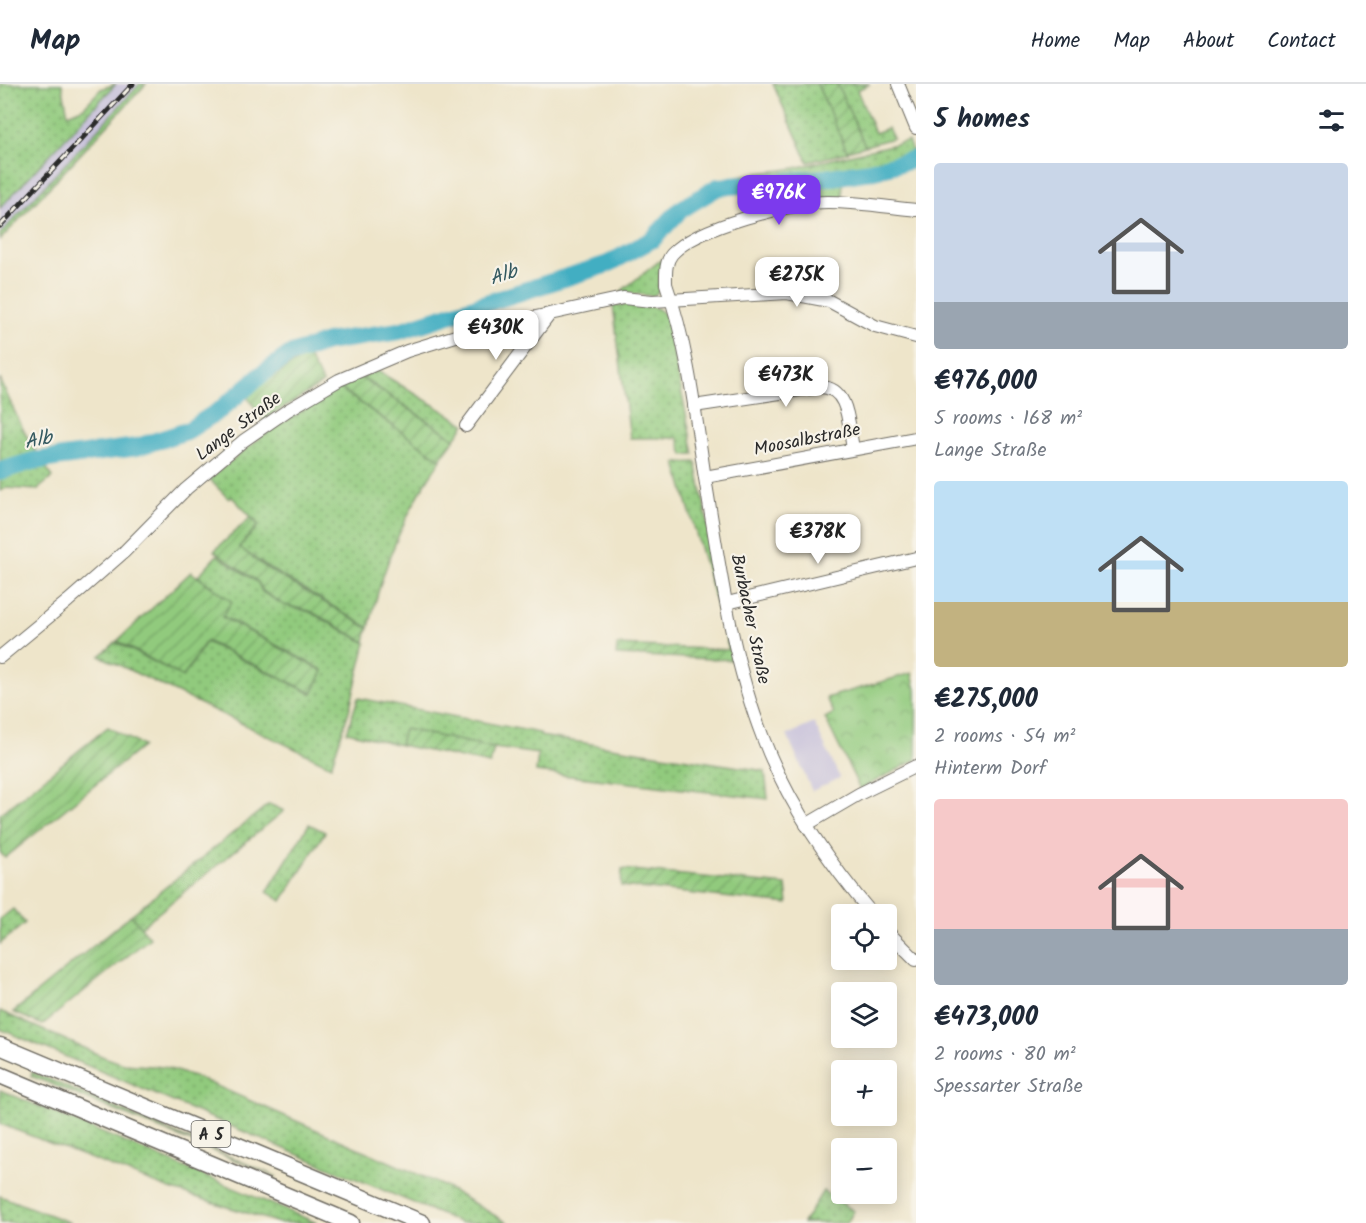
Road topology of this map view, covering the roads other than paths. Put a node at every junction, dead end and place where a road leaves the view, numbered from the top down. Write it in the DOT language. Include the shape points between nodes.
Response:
graph roads {
  1 [pos="898,84"];
  2 [pos="916,128"];
  3 [pos="916,210"];
  4 [pos="671,300"];
  5 [pos="550,314"];
  6 [pos="916,337"];
  7 [pos="694,406"];
  8 [pos="466,426"];
  9 [pos="916,438"];
  10 [pos="853,448"];
  11 [pos="705,477"];
  12 [pos="916,558"];
  13 [pos="727,603"];
  14 [pos="0,657"];
  15 [pos="916,766"];
  16 [pos="806,825"];
  17 [pos="864,904"];
  18 [pos="897,941"];
  19 [pos="916,960"];
  20 [pos="0,1046"];
  21 [pos="0,1075"];
  22 [pos="351,1223"];
  23 [pos="422,1223"];
  1 -- 2 [label="street"];
  3 -- 4 [label="street" via="814,203 714,229 671,255 666,284"];
  4 -- 5 [label="street, Lange Straße" via="623,298"];
  4 -- 6 [label="street, Lange Straße" via="800,294 829,301 884,330"];
  4 -- 7 [label="street, Burbacher Straße"];
  5 -- 8 [label="street"];
  5 -- 14 [label="street, Lange Straße" via="472,331 407,351 339,380 298,404 216,463 108,566"];
  7 -- 10 [label="street" via="820,387 833,389 842,397"];
  7 -- 11 [label="street, Burbacher Straße"];
  9 -- 10 [label="street, Moosalbstraße"];
  10 -- 11 [label="street, Moosalbstraße"];
  11 -- 13 [label="street, Burbacher Straße"];
  12 -- 13 [label="street"];
  13 -- 16 [label="street, Burbacher Straße" via="760,732"];
  15 -- 16 [label="street"];
  16 -- 17 [label="street, Burbacher Straße" via="825,856"];
  18 -- 19 [label="street"];
  20 -- 23 [label="highway, A 5"];
  21 -- 22 [label="highway, A 5"];
}
